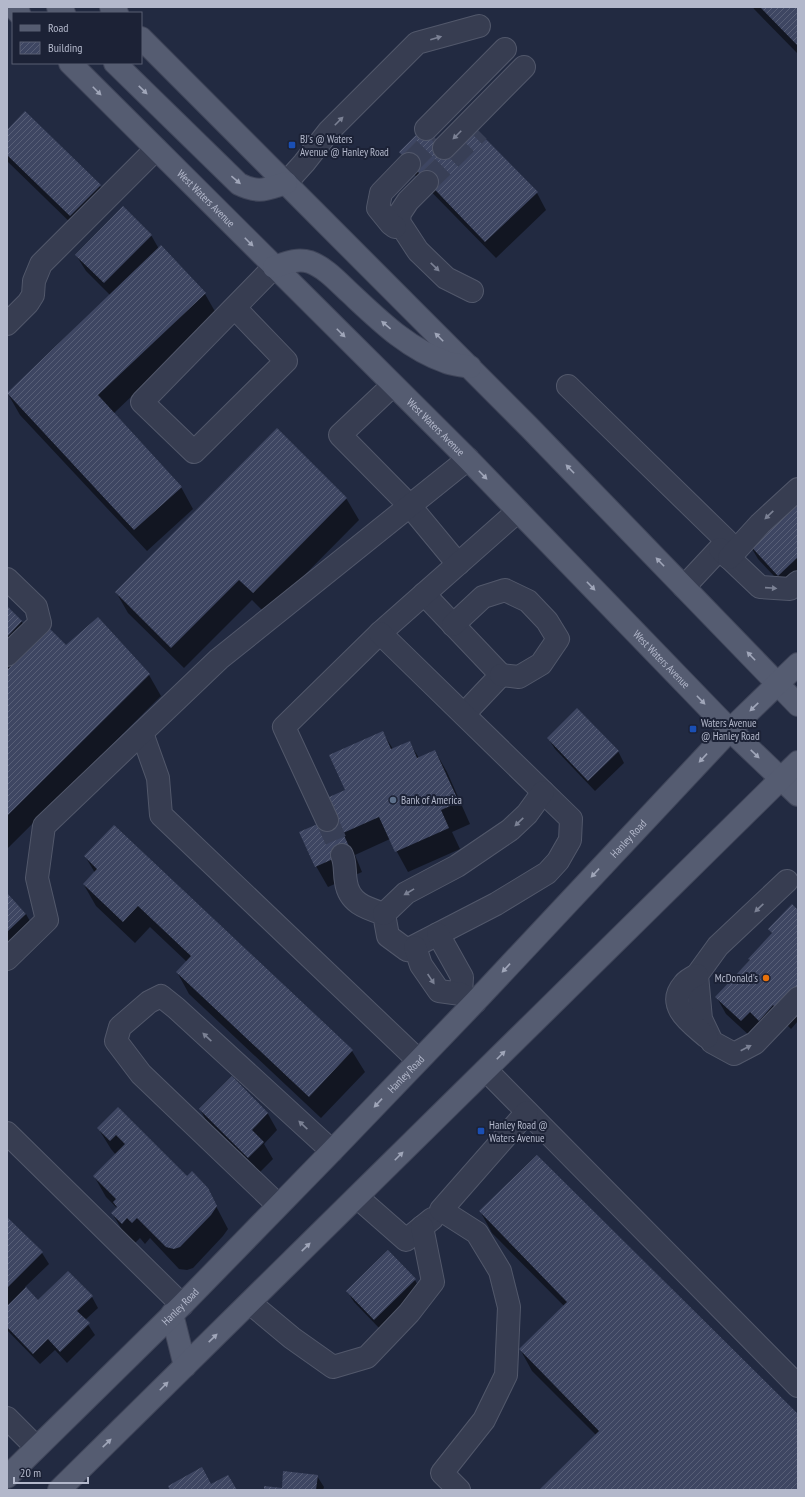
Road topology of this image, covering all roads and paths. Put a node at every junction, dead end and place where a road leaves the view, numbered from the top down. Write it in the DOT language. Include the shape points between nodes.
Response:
graph roads {
  1 [pos="479,26"];
  2 [pos="142,39"];
  3 [pos="71,64"];
  4 [pos="116,64"];
  5 [pos="479,131"];
  6 [pos="435,138"];
  7 [pos="156,149"];
  8 [pos="414,168"];
  9 [pos="286,182"];
  10 [pos="395,227"];
  11 [pos="418,251"];
  12 [pos="274,268"];
  13 [pos="472,291"];
  14 [pos="235,308"];
  15 [pos="7,324"];
  16 [pos="470,367"];
  17 [pos="392,385"];
  18 [pos="568,386"];
  19 [pos="468,459"];
  20 [pos="798,489"];
  21 [pos="410,506"];
  22 [pos="518,511"];
  23 [pos="725,549"];
  24 [pos="458,564"];
  25 [pos="7,579"];
  26 [pos="798,582"];
  27 [pos="684,587"];
  28 [pos="424,594"];
  29 [pos="453,625"];
  30 [pos="380,633"];
  31 [pos="7,655"];
  32 [pos="798,664"];
  33 [pos="501,675"];
  34 [pos="778,684"];
  35 [pos="798,705"];
  36 [pos="464,714"];
  37 [pos="730,730"];
  38 [pos="142,733"];
  39 [pos="798,762"];
  40 [pos="781,778"];
  41 [pos="543,792"];
  42 [pos="798,795"];
  43 [pos="326,820"];
  44 [pos="342,854"];
  45 [pos="787,881"];
  46 [pos="384,914"];
  47 [pos="438,934"];
  48 [pos="415,947"];
  49 [pos="7,958"];
  50 [pos="468,998"];
  51 [pos="798,998"];
  52 [pos="418,1060"];
  53 [pos="486,1070"];
  54 [pos="528,1112"];
  55 [pos="7,1133"];
  56 [pos="332,1151"];
  57 [pos="357,1197"];
  58 [pos="278,1205"];
  59 [pos="441,1210"];
  60 [pos="422,1227"];
  61 [pos="250,1303"];
  62 [pos="177,1309"];
  63 [pos="185,1366"];
  64 [pos="798,1386"];
  65 [pos="7,1418"];
  66 [pos="36,1447"];
  67 [pos="7,1477"];
  68 [pos="59,1490"];
  69 [pos="459,1490"];
  9 -- 1 [label="street, one-way" via="329,130 417,43"];
  2 -- 9 [label="main road"];
  3 -- 7 [label="main road, West Waters Avenue, one-way"];
  4 -- 9 [label="main road, one-way" via="239,184 260,190"];
  5 -- 6 [label="street, one-way" via="519,62"];
  7 -- 12 [label="main road, West Waters Avenue, one-way"];
  7 -- 15 [label="street" via="41,264 34,280 33,295"];
  8 -- 10 [label="street" via="390,202 387,213"];
  8 -- 10 [label="street" via="381,193 378,208"];
  8 -- 11 [label="street" via="408,201 400,213 399,222"];
  16 -- 9 [label="main road, one-way"];
  10 -- 11 [label="street"];
  11 -- 13 [label="street, one-way" via="446,278"];
  12 -- 14 [label="street"];
  16 -- 12 [label="main road, one-way" via="447,363 411,345 323,268 308,262 291,261"];
  12 -- 17 [label="main road, West Waters Avenue, one-way"];
  14 -- 14 [label="street" via="142,402 194,452 286,361"];
  27 -- 16 [label="main road, one-way"];
  17 -- 19 [label="main road, West Waters Avenue"];
  17 -- 21 [label="street" via="340,435"];
  18 -- 23 [label="street"];
  19 -- 21 [label="street"];
  19 -- 22 [label="main road, West Waters Avenue, one-way"];
  20 -- 23 [label="street, one-way" via="760,524"];
  21 -- 24 [label="street"];
  21 -- 38 [label="street" via="219,659"];
  22 -- 24 [label="street"];
  22 -- 37 [label="main road, West Waters Avenue, one-way"];
  23 -- 26 [label="street, one-way" via="760,587 790,589"];
  23 -- 27 [label="street"];
  24 -- 28 [label="street"];
  25 -- 31 [label="street" via="36,607 40,623"];
  34 -- 27 [label="main road, one-way"];
  28 -- 29 [label="street"];
  28 -- 30 [label="street"];
  29 -- 33 [label="street"];
  29 -- 33 [label="street" via="483,597 505,590 528,601 547,621 558,639 541,664 519,677"];
  30 -- 36 [label="street"];
  30 -- 43 [label="street" via="284,727"];
  32 -- 34 [label="main road, Hanley Road"];
  33 -- 36 [label="street"];
  34 -- 35 [label="main road"];
  34 -- 37 [label="main road, Hanley Road, one-way"];
  36 -- 41 [label="street"];
  37 -- 40 [label="main road, West Waters Avenue, one-way"];
  37 -- 50 [label="main road, Hanley Road, one-way"];
  38 -- 49 [label="street" via="44,826 37,878 47,920"];
  38 -- 52 [label="street" via="158,778 161,815"];
  39 -- 40 [label="main road"];
  40 -- 42 [label="main road, West Waters Avenue"];
  53 -- 40 [label="main road, one-way"];
  41 -- 46 [label="street, one-way" via="527,814 510,830 457,866 406,893"];
  41 -- 47 [label="street" via="570,819 570,840 558,861 541,877"];
  44 -- 46 [label="street" via="346,884 352,899 367,909"];
  45 -- 51 [label="street, one-way" via="718,946 697,975 701,1019 712,1042 734,1054 755,1043"];
  46 -- 48 [label="street" via="388,936 407,950"];
  47 -- 48 [label="street"];
  47 -- 50 [label="street" via="462,977"];
  48 -- 50 [label="street, one-way" via="421,965 439,991"];
  50 -- 52 [label="main road, Hanley Road"];
  52 -- 56 [label="main road, Hanley Road, one-way"];
  53 -- 54 [label="street"];
  57 -- 53 [label="main road, one-way"];
  54 -- 59 [label="street"];
  54 -- 64 [label="street"];
  55 -- 62 [label="street"];
  56 -- 58 [label="main road, Hanley Road"];
  56 -- 58 [label="street, one-way" via="161,996 149,1002 120,1027 116,1041 141,1074"];
  57 -- 60 [label="street" via="406,1240"];
  61 -- 57 [label="main road, one-way"];
  58 -- 62 [label="main road, Hanley Road"];
  59 -- 60 [label="street"];
  59 -- 69 [label="street" via="477,1233 500,1271 509,1307 506,1375 484,1420 442,1473"];
  60 -- 61 [label="street" via="433,1282 409,1313 367,1357 333,1367 292,1338"];
  63 -- 61 [label="main road, one-way"];
  62 -- 63 [label="main road"];
  62 -- 66 [label="main road, Hanley Road"];
  68 -- 63 [label="main road, one-way"];
  65 -- 66 [label="street"];
  66 -- 67 [label="main road, Hanley Road"];
}
